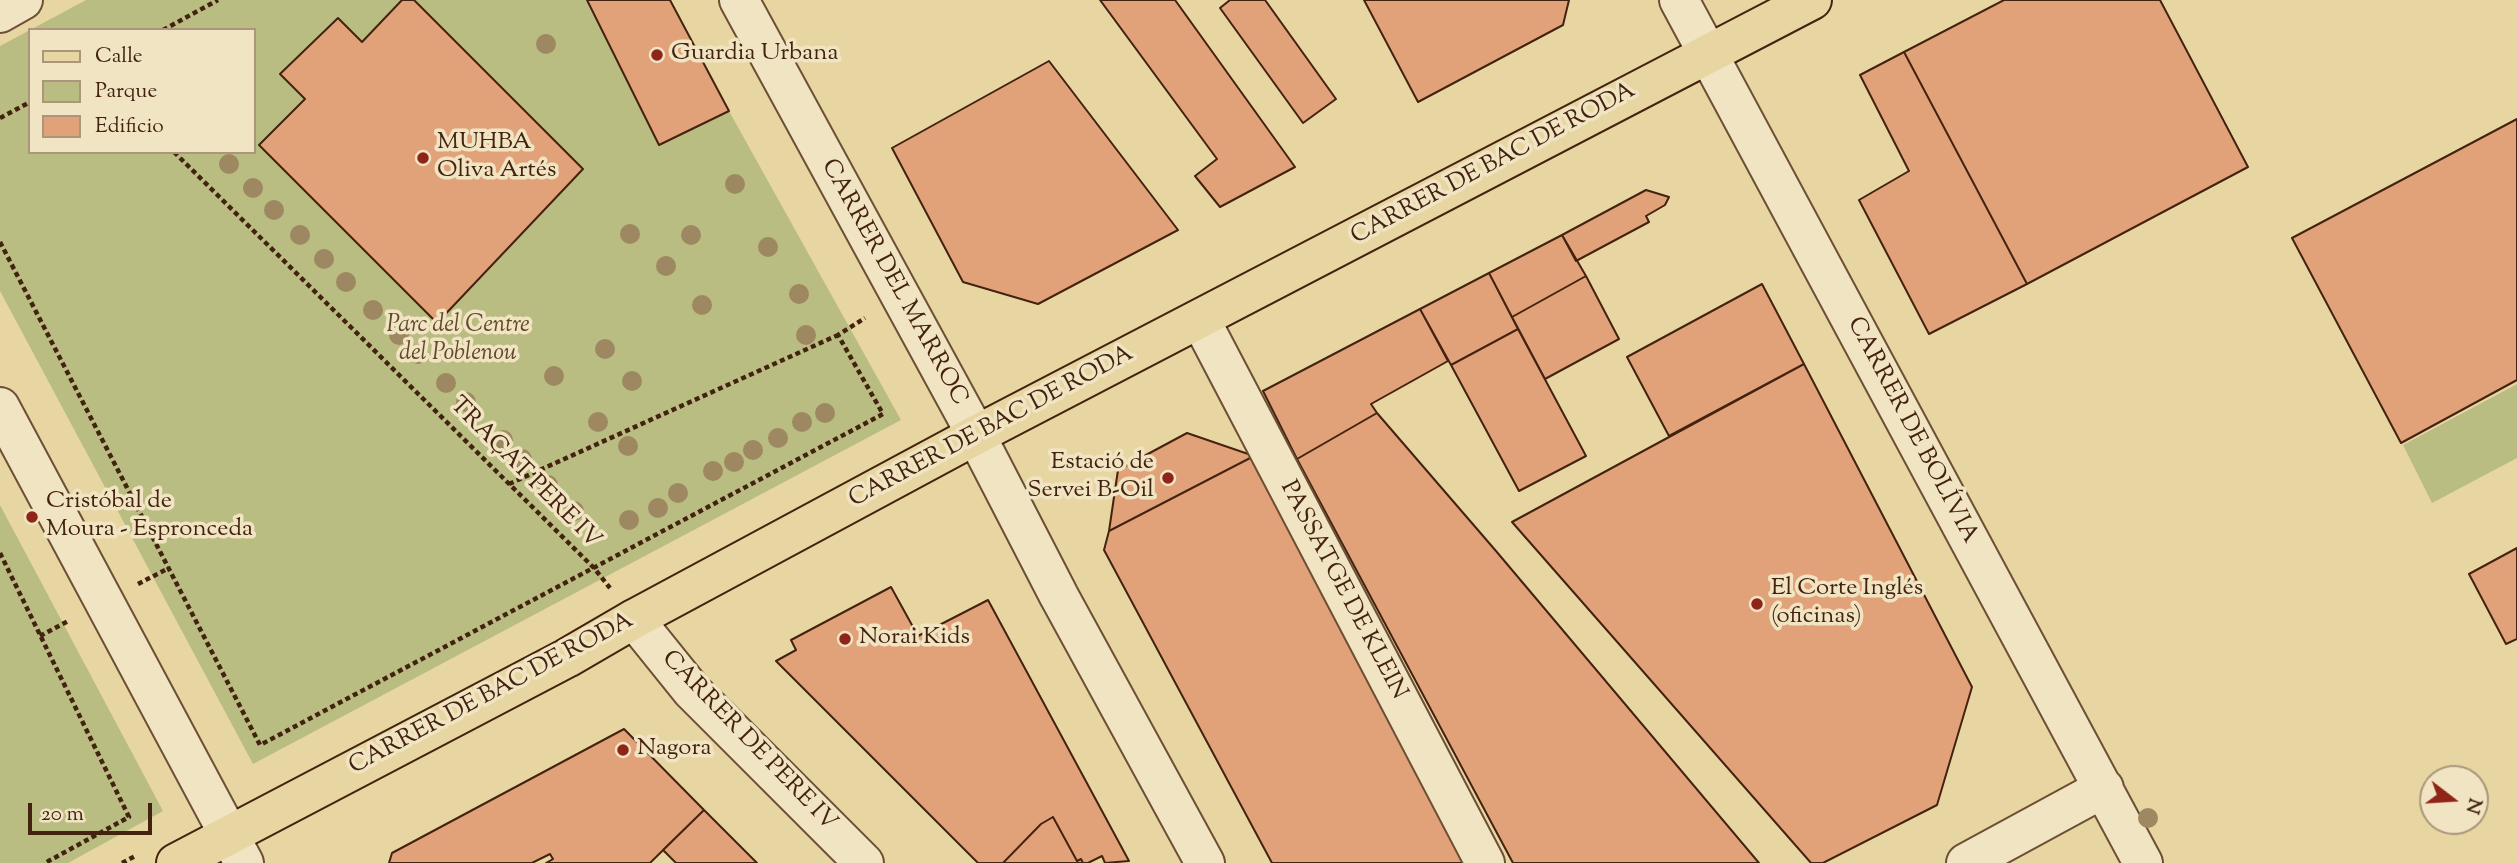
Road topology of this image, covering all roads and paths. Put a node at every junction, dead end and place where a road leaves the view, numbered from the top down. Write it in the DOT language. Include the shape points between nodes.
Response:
graph roads {
  1 [pos="23,0"];
  2 [pos="218,0"];
  3 [pos="739,0"];
  4 [pos="1679,0"];
  5 [pos="1812,0"];
  6 [pos="0,13"];
  7 [pos="167,28"];
  8 [pos="1708,53"];
  9 [pos="28,103"];
  10 [pos="0,118"];
  11 [pos="176,154"];
  12 [pos="0,242"];
  13 [pos="864,318"];
  14 [pos="1200,319"];
  15 [pos="838,335"];
  16 [pos="0,407"];
  17 [pos="976,435"];
  18 [pos="509,485"];
  19 [pos="0,553"];
  20 [pos="169,568"];
  21 [pos="594,568"];
  22 [pos="134,586"];
  23 [pos="77,616"];
  24 [pos="634,619"];
  25 [pos="40,636"];
  26 [pos="2104,788"];
  27 [pos="236,849"];
  28 [pos="45,863"];
  29 [pos="176,863"];
  30 [pos="864,863"];
  31 [pos="1205,863"];
  32 [pos="1485,863"];
  33 [pos="1966,863"];
  34 [pos="2143,863"];
  1 -- 6 [label="street"];
  2 -- 7 [label="path"];
  3 -- 17 [label="street, CARRER DEL MARROC"];
  4 -- 8 [label="street, CARRER DE BOLÍVIA"];
  5 -- 8 [label="main road, CARRER DE BAC DE RODA"];
  8 -- 14 [label="main road, CARRER DE BAC DE RODA"];
  8 -- 26 [label="street, CARRER DE BOLÍVIA"];
  9 -- 10 [label="path"];
  11 -- 18 [label="path, TRAÇAT PERE IV"];
  12 -- 20 [label="path"];
  13 -- 15 [label="path"];
  14 -- 17 [label="main road, CARRER DE BAC DE RODA"];
  14 -- 32 [label="street, PASSATGE DE KLEIN"];
  15 -- 18 [label="path"];
  15 -- 21 [label="path" via="883,414"];
  16 -- 27 [label="street"];
  17 -- 24 [label="main road, CARRER DE BAC DE RODA"];
  17 -- 31 [label="street, CARRER DEL MARROC"];
  18 -- 21 [label="path, TRAÇAT PERE IV"];
  19 -- 25 [label="path"];
  20 -- 21 [label="path" via="260,746"];
  20 -- 22 [label="path"];
  21 -- 24 [label="path, TRAÇAT PERE IV"];
  23 -- 25 [label="path"];
  24 -- 27 [label="main road, CARRER DE BAC DE RODA"];
  24 -- 30 [label="street, CARRER DE PERE IV" via="692,691"];
  25 -- 28 [label="path" via="129,817"];
  26 -- 33 [label="street"];
  26 -- 34 [label="street, CARRER DE BOLÍVIA"];
  27 -- 29 [label="main road, CARRER DE BAC DE RODA"];
}
